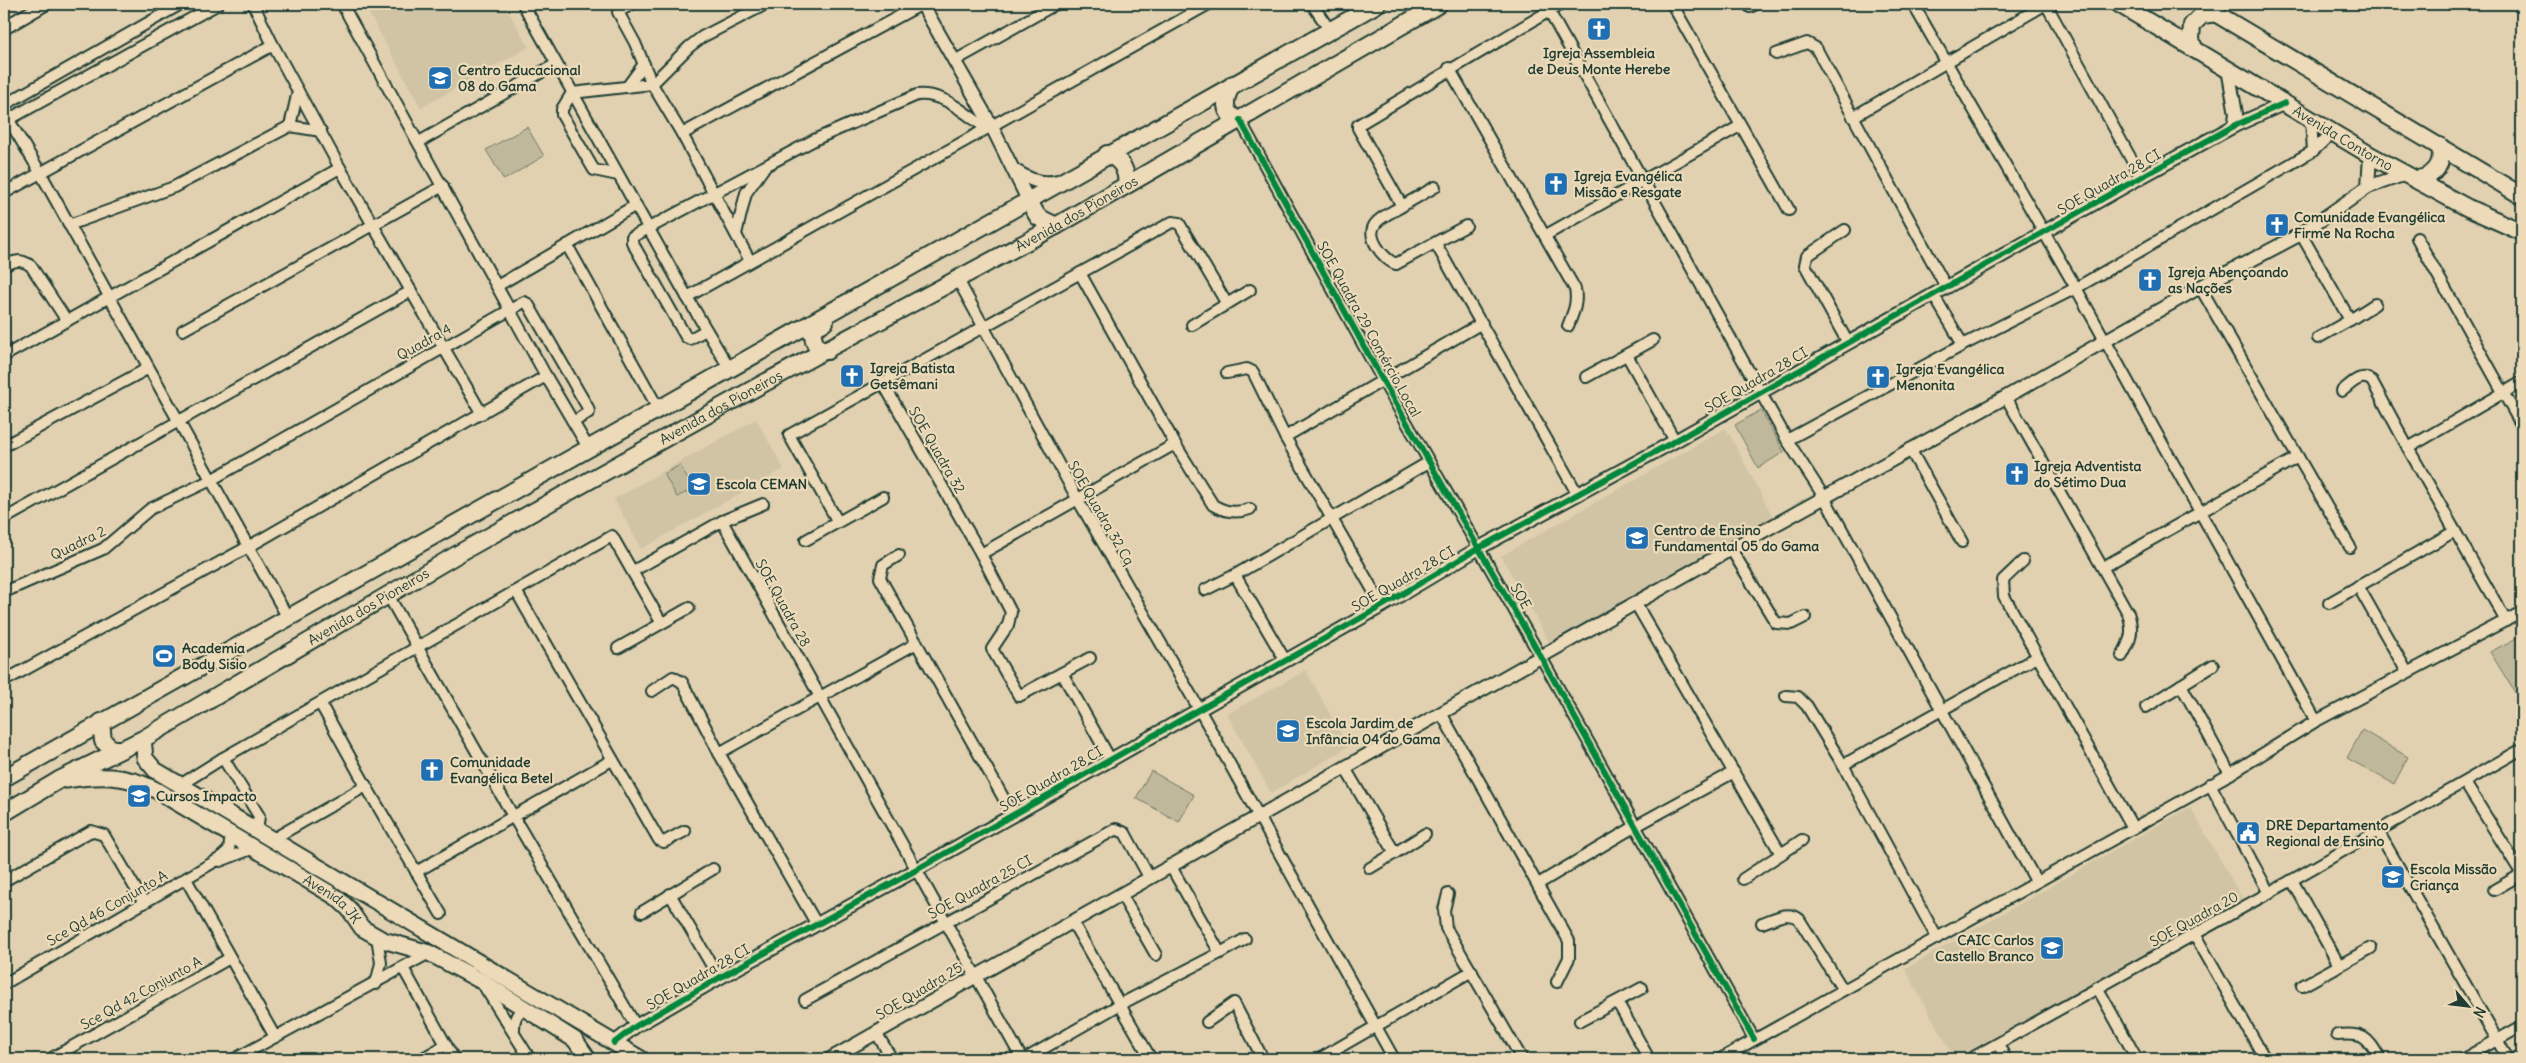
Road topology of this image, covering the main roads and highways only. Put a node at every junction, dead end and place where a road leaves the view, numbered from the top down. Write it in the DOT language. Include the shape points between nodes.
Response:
graph roads {
  1 [pos="1377,4"];
  2 [pos="1440,4"];
  3 [pos="2119,4"];
  4 [pos="2200,4"];
  5 [pos="2217,13"];
  6 [pos="2194,49"];
  7 [pos="1233,84"];
  8 [pos="1240,120"];
  9 [pos="2440,146"];
  10 [pos="1107,154"];
  11 [pos="2412,177"];
  12 [pos="1127,184"];
  13 [pos="2522,196"];
  14 [pos="1028,200"];
  15 [pos="1056,226"];
  16 [pos="2522,232"];
  17 [pos="884,283"];
  18 [pos="787,337"];
  19 [pos="827,350"];
  20 [pos="755,388"];
  21 [pos="450,526"];
  22 [pos="425,541"];
  23 [pos="463,551"];
  24 [pos="442,563"];
  25 [pos="101,722"];
  26 [pos="143,738"];
  27 [pos="121,750"];
  28 [pos="4,778"];
  29 [pos="59,780"];
  30 [pos="4,813"];
  31 [pos="370,900"];
  32 [pos="354,917"];
  33 [pos="608,1040"];
  34 [pos="588,1059"];
  35 [pos="642,1059"];
  1 -- 7 [label="main road, Avenida dos Pioneiros"];
  2 -- 8 [label="main road, Avenida dos Pioneiros"];
  3 -- 6 [label="main road, Avenida Contorno"];
  4 -- 5 [label="main road"];
  5 -- 6 [label="main road" via="2202,14 2192,26"];
  5 -- 9 [label="main road"];
  6 -- 11 [label="main road, Avenida Contorno" via="2332,133"];
  7 -- 8 [label="main road" via="1226,96 1226,107 1232,116"];
  7 -- 10 [label="main road, Avenida dos Pioneiros"];
  8 -- 12 [label="main road, Avenida dos Pioneiros"];
  9 -- 11 [label="main road" via="2437,169 2427,178"];
  9 -- 13 [label="main road"];
  10 -- 12 [label="main road" via="1120,160"];
  10 -- 14 [label="main road, Avenida dos Pioneiros"];
  11 -- 16 [label="main road, Avenida Contorno" via="2468,208"];
  12 -- 15 [label="main road, Avenida dos Pioneiros"];
  14 -- 15 [label="main road" via="1038,217"];
  14 -- 17 [label="main road, Avenida dos Pioneiros"];
  15 -- 19 [label="main road, Avenida dos Pioneiros"];
  17 -- 18 [label="main road, Avenida dos Pioneiros"];
  17 -- 19 [label="main road" via="879,292 812,329 817,347"];
  18 -- 20 [label="main road" via="801,342 805,352 764,372"];
  18 -- 21 [label="main road, Avenida dos Pioneiros"];
  19 -- 20 [label="main road, Avenida dos Pioneiros"];
  20 -- 23 [label="main road, Avenida dos Pioneiros"];
  21 -- 22 [label="main road, Avenida dos Pioneiros"];
  21 -- 23 [label="main road" via="447,536 450,546 454,551"];
  22 -- 24 [label="main road" via="434,541 442,549"];
  22 -- 25 [label="main road, Avenida dos Pioneiros"];
  23 -- 24 [label="main road, Avenida dos Pioneiros"];
  24 -- 26 [label="main road, Avenida dos Pioneiros"];
  25 -- 27 [label="main road" via="103,741 112,749"];
  25 -- 28 [label="main road, Avenida dos Pioneiros"];
  26 -- 27 [label="main road, Avenida dos Pioneiros"];
  26 -- 31 [label="main road, Avenida JK" via="143,752 155,770"];
  27 -- 29 [label="main road, Avenida dos Pioneiros"];
  29 -- 30 [label="main road, Avenida dos Pioneiros"];
  29 -- 32 [label="main road, Avenida JK" via="106,776 126,778 154,789 336,897"];
  31 -- 32 [label="main road" via="358,905"];
  31 -- 33 [label="main road, Avenida JK"];
  32 -- 34 [label="main road, Avenida JK" via="362,928 377,938 429,953 481,981 575,1040"];
  33 -- 34 [label="main road" via="591,1044"];
  33 -- 35 [label="main road, Avenida JK"];
}
